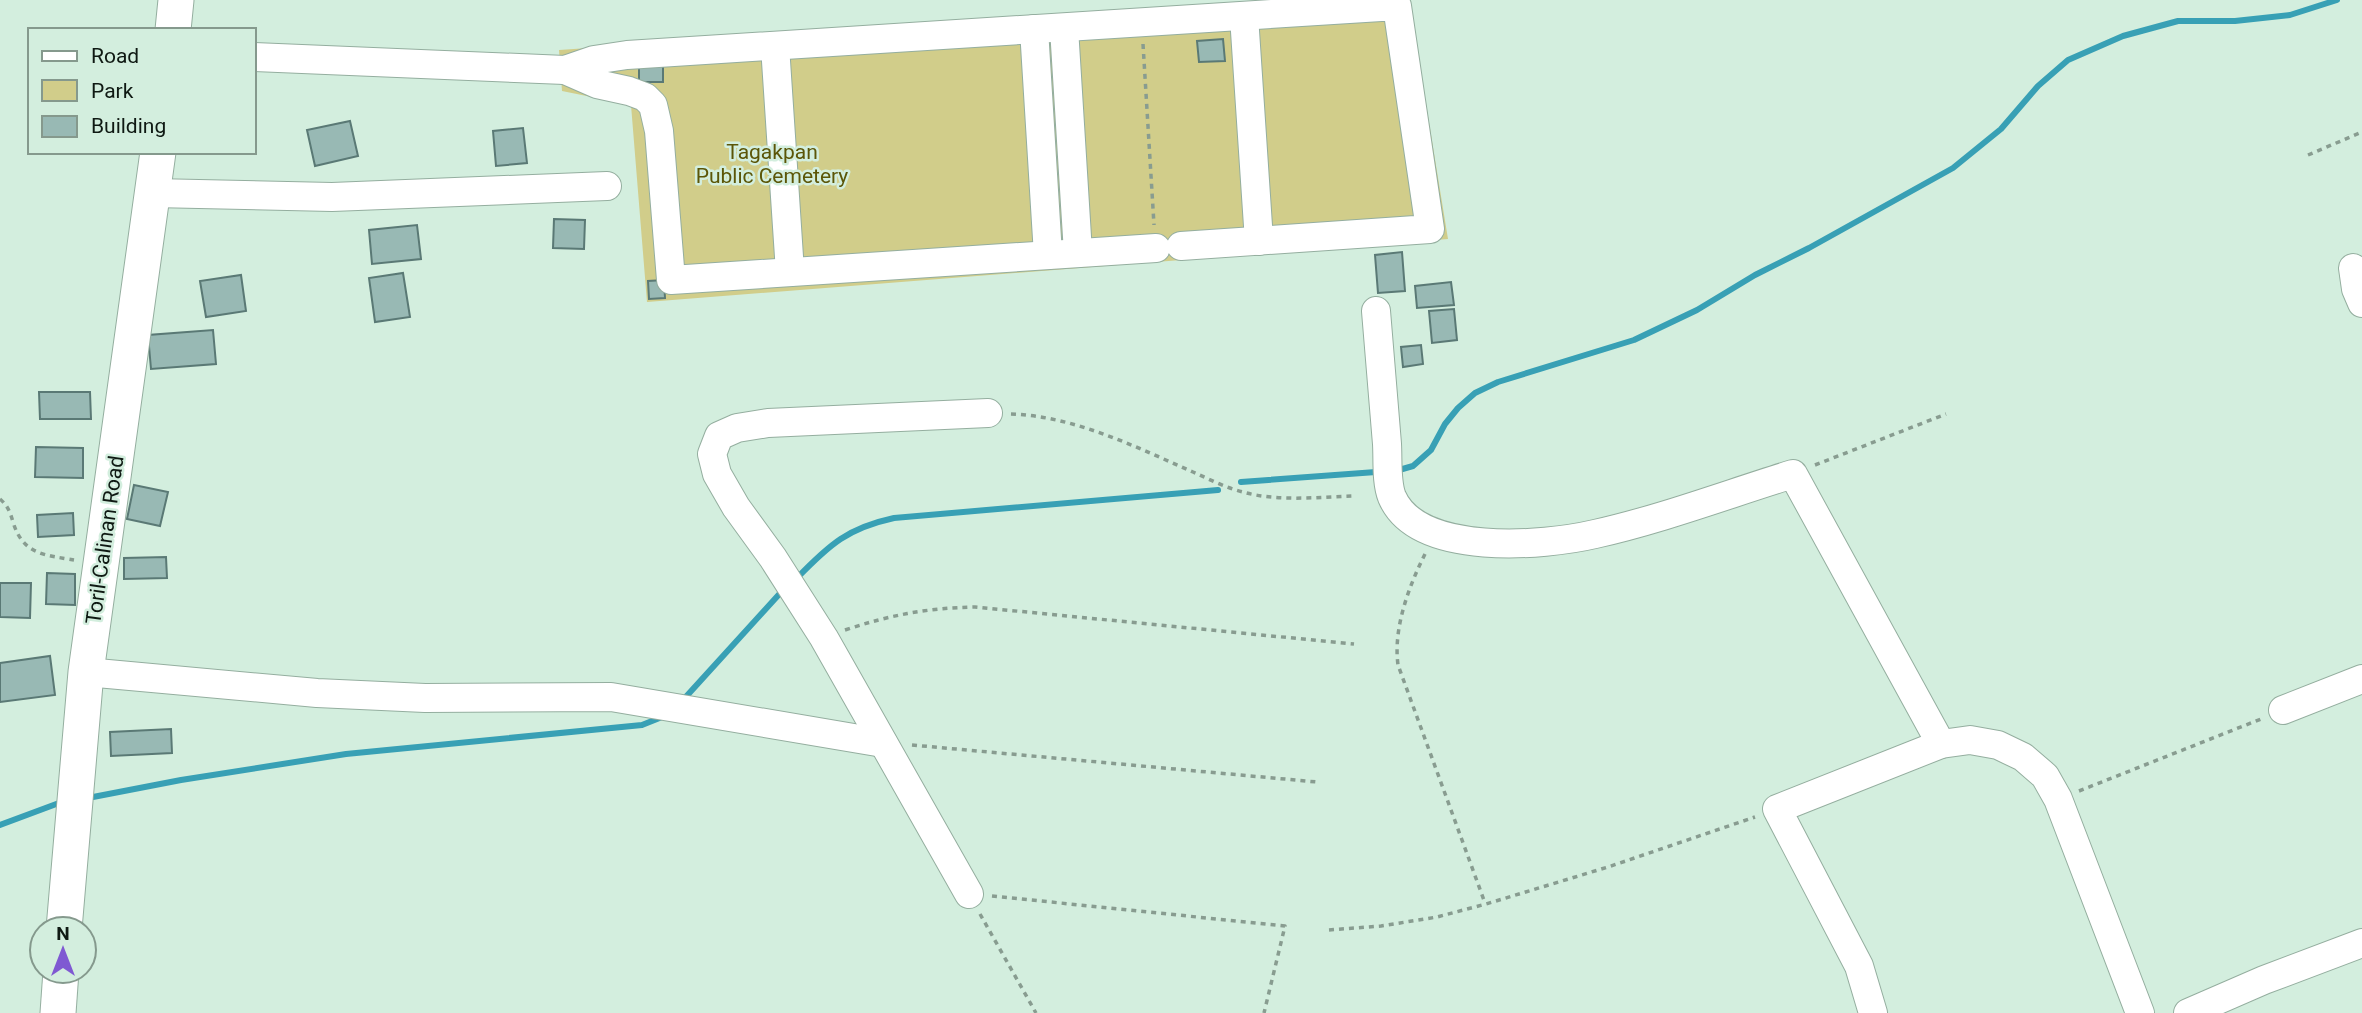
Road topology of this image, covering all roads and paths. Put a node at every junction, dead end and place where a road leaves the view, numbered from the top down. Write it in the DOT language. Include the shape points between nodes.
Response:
graph roads {
  1 [pos="176,0"];
  2 [pos="1244,16"];
  3 [pos="1141,23"];
  4 [pos="1064,27"];
  5 [pos="173,28"];
  6 [pos="1034,29"];
  7 [pos="775,46"];
  8 [pos="256,57"];
  9 [pos="565,70"];
  10 [pos="2362,132"];
  11 [pos="158,154"];
  12 [pos="2308,155"];
  13 [pos="607,186"];
  14 [pos="153,193"];
  15 [pos="1259,241"];
  16 [pos="1168,247"];
  17 [pos="1078,253"];
  18 [pos="1048,255"];
  19 [pos="2353,268"];
  20 [pos="790,272"];
  21 [pos="2362,303"];
  22 [pos="1377,311"];
  23 [pos="988,413"];
  24 [pos="1946,414"];
  25 [pos="1793,474"];
  26 [pos="1355,496"];
  27 [pos="0,499"];
  28 [pos="1435,533"];
  29 [pos="102,564"];
  30 [pos="824,638"];
  31 [pos="1354,644"];
  32 [pos="86,672"];
  33 [pos="2362,679"];
  34 [pos="2283,710"];
  35 [pos="883,743"];
  36 [pos="1941,744"];
  37 [pos="1317,782"];
  38 [pos="2057,799"];
  39 [pos="1777,809"];
  40 [pos="969,894"];
  41 [pos="1486,904"];
  42 [pos="65,915"];
  43 [pos="1329,930"];
  44 [pos="2362,943"];
  45 [pos="60,985"];
  46 [pos="58,1013"];
  47 [pos="1036,1013"];
  48 [pos="1264,1013"];
  49 [pos="1873,1013"];
  50 [pos="2140,1013"];
  51 [pos="2188,1013"];
  1 -- 5 [label="main road"];
  2 -- 3 [label="street"];
  2 -- 15 [label="street"];
  2 -- 15 [label="street" via="1397,6 1430,229"];
  3 -- 4 [label="street"];
  3 -- 16 [label="path"];
  4 -- 6 [label="street"];
  4 -- 17 [label="street"];
  6 -- 7 [label="street"];
  6 -- 18 [label="street"];
  7 -- 9 [label="street" via="610,57"];
  7 -- 20 [label="street"];
  8 -- 9 [label="street"];
  9 -- 20 [label="street" via="645,97 653,105 671,280"];
  10 -- 12 [label="path"];
  11 -- 14 [label="main road, Toril-Calinan Road"];
  13 -- 14 [label="street" via="332,197"];
  14 -- 29 [label="main road, Toril-Calinan Road"];
  15 -- 16 [label="street"];
  16 -- 17 [label="street"];
  17 -- 18 [label="street"];
  18 -- 20 [label="street"];
  19 -- 21 [label="street"];
  22 -- 28 [label="street" via="1392,496 1413,522"];
  23 -- 26 [label="path" via="1057,420 1243,492 1303,498"];
  23 -- 30 [label="street" via="768,423 719,436 712,454 717,474"];
  24 -- 25 [label="path"];
  25 -- 28 [label="street" via="1594,535 1507,543 1467,541"];
  25 -- 36 [label="street"];
  27 -- 29 [label="path" via="9,508 18,536 31,550"];
  28 -- 41 [label="path" via="1415,575 1399,629 1398,665"];
  29 -- 32 [label="main road, Toril-Calinan Road"];
  30 -- 31 [label="path" via="901,613 975,607"];
  30 -- 35 [label="street"];
  32 -- 35 [label="street" via="331,694 611,697"];
  32 -- 42 [label="main road, Toril-Calinan Road"];
  33 -- 34 [label="street"];
  34 -- 38 [label="path"];
  35 -- 37 [label="path"];
  35 -- 40 [label="street"];
  36 -- 38 [label="street" via="1970,740 1998,745 2023,757 2045,776"];
  36 -- 39 [label="street"];
  38 -- 50 [label="street"];
  39 -- 41 [label="path"];
  39 -- 49 [label="street" via="1859,966"];
  40 -- 47 [label="path"];
  40 -- 48 [label="path" via="1285,926"];
  41 -- 43 [label="path" via="1437,917"];
  44 -- 51 [label="street"];
  45 -- 46 [label="main road"];
}
